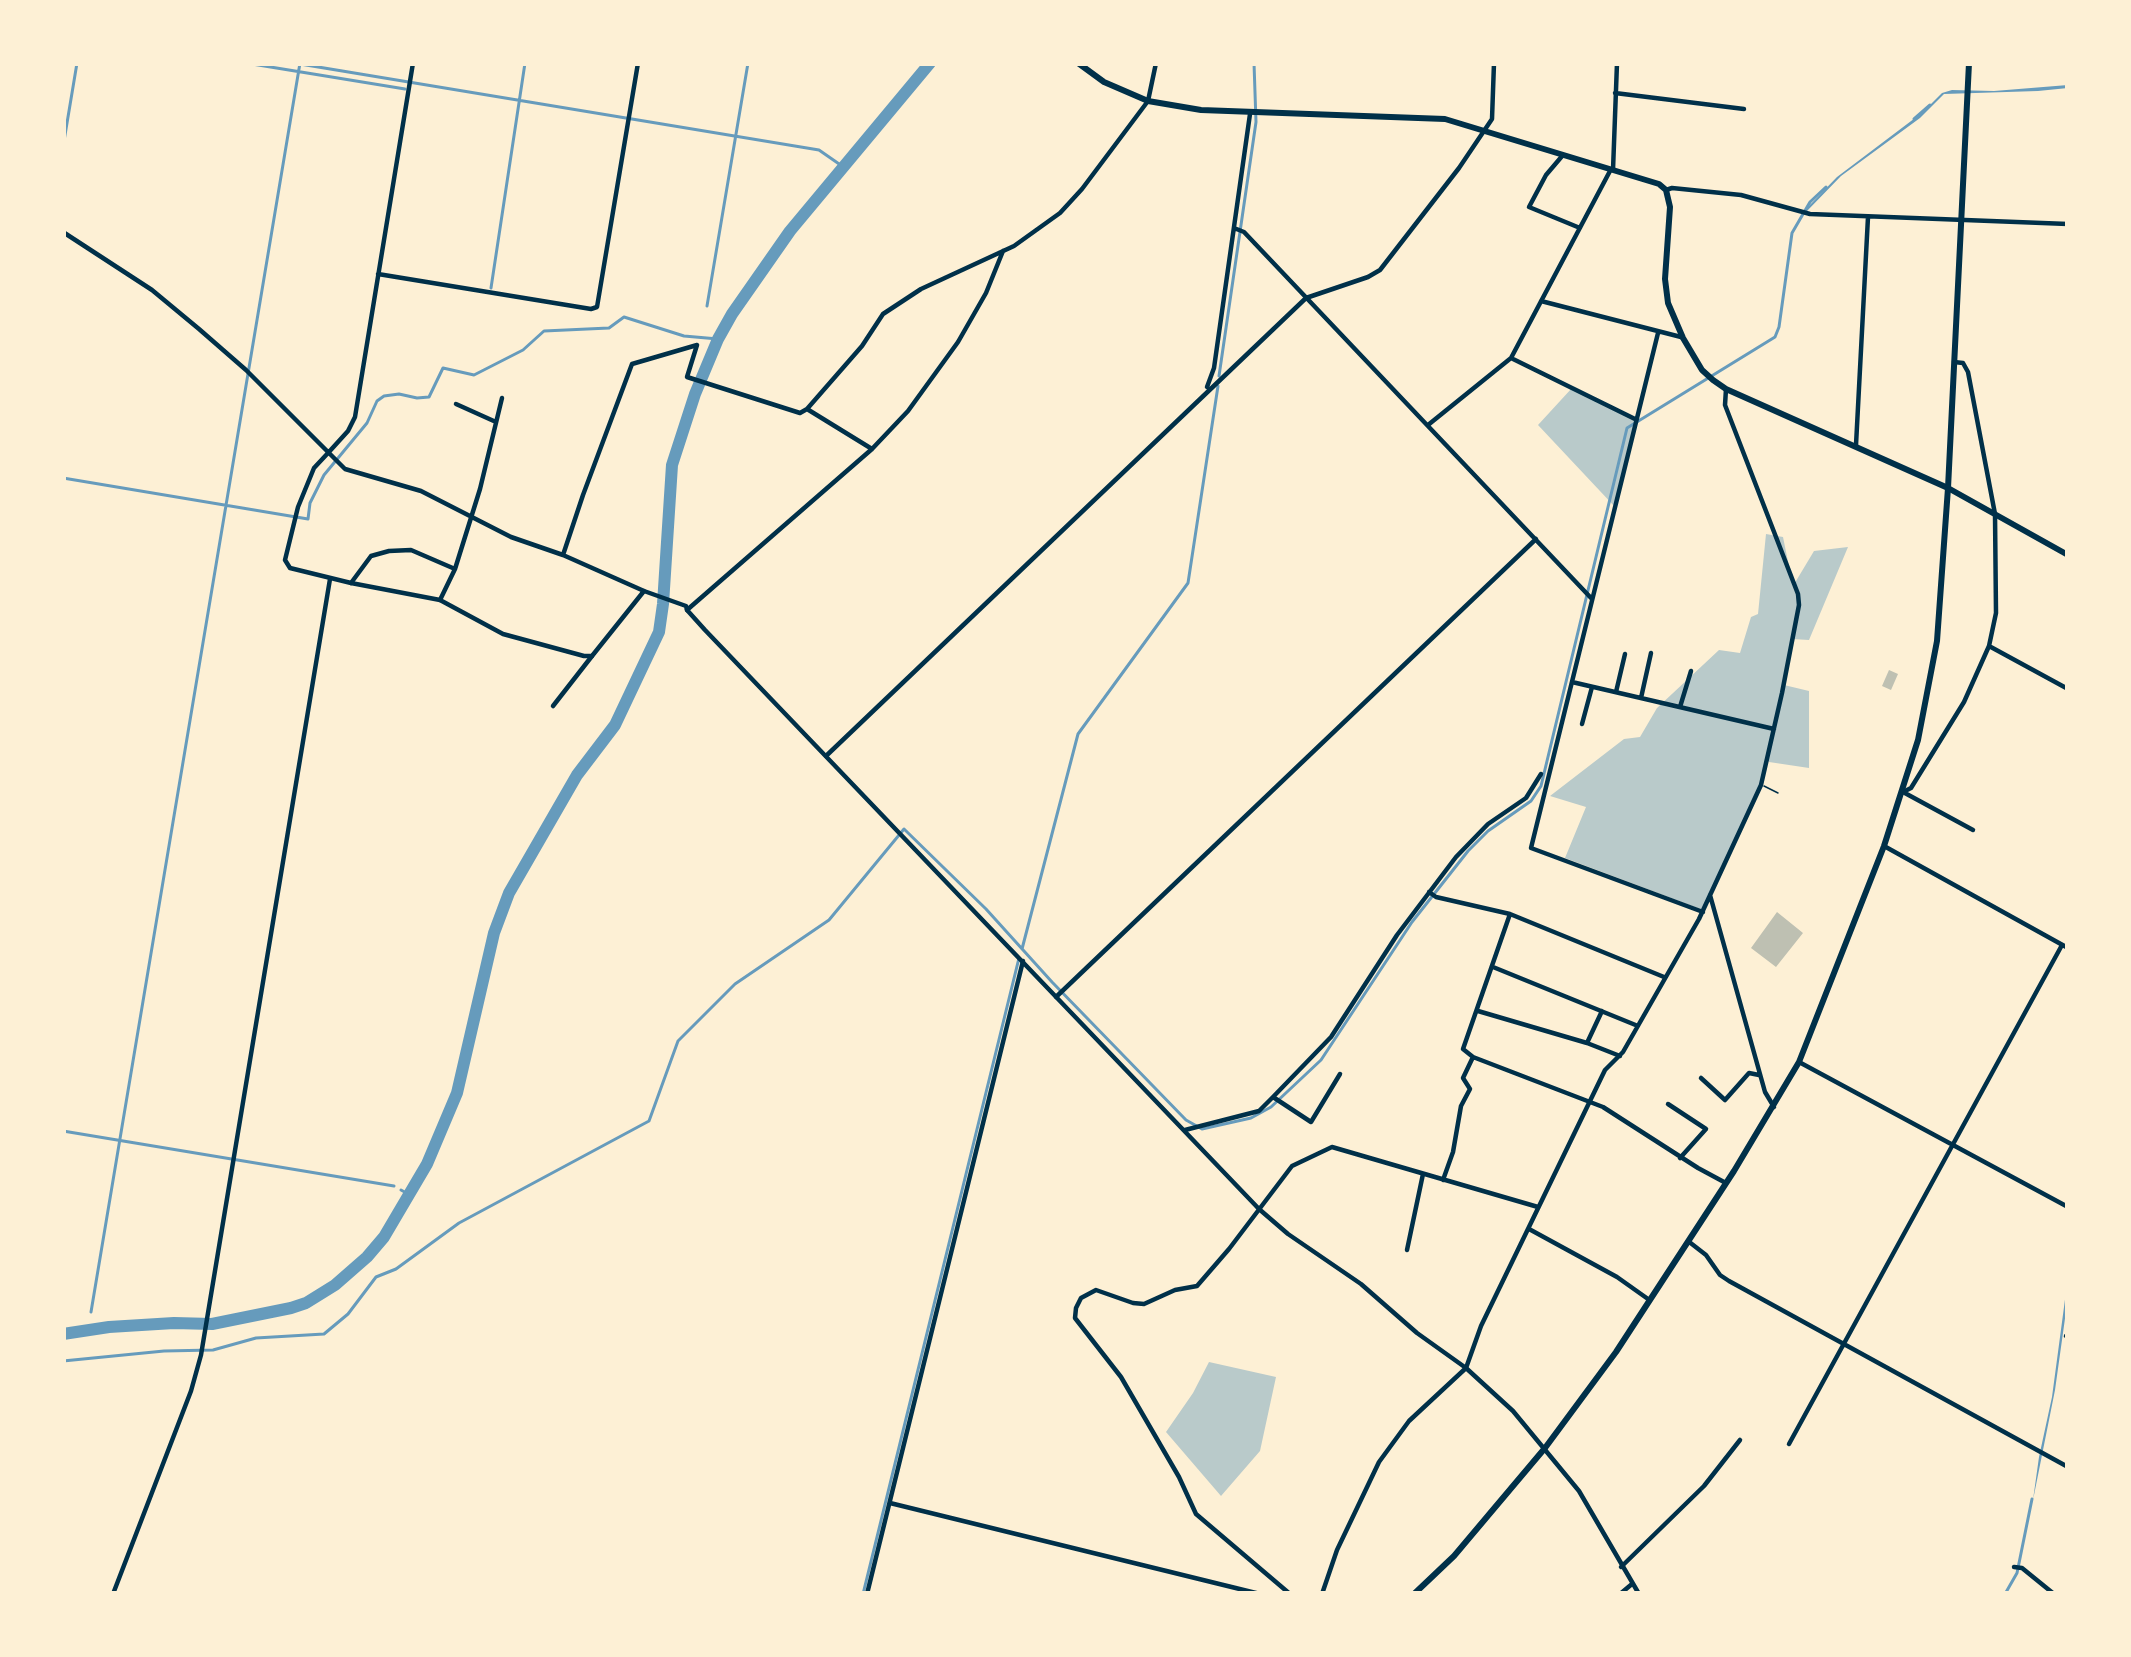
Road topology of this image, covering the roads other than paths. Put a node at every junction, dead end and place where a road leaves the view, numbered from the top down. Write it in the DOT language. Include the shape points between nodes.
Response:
graph roads {
  1 [pos="413,63"];
  2 [pos="638,63"];
  3 [pos="1078,63"];
  4 [pos="1156,63"];
  5 [pos="1494,63"];
  6 [pos="1617,63"];
  7 [pos="1969,63"];
  8 [pos="1615,93"];
  9 [pos="1148,101"];
  10 [pos="1744,109"];
  11 [pos="1255,112"];
  12 [pos="1486,130"];
  13 [pos="1563,155"];
  14 [pos="1612,170"];
  15 [pos="1666,190"];
  16 [pos="1868,217"];
  17 [pos="1960,220"];
  18 [pos="2068,224"];
  19 [pos="1234,228"];
  20 [pos="1580,228"];
  21 [pos="63,232"];
  22 [pos="1004,250"];
  23 [pos="378,274"];
  24 [pos="1306,298"];
  25 [pos="1541,301"];
  26 [pos="1658,333"];
  27 [pos="1683,338"];
  28 [pos="1511,358"];
  29 [pos="1954,362"];
  30 [pos="1726,389"];
  31 [pos="1207,390"];
  32 [pos="502,398"];
  33 [pos="457,404"];
  34 [pos="807,409"];
  35 [pos="1636,419"];
  36 [pos="496,422"];
  37 [pos="1428,425"];
  38 [pos="872,449"];
  39 [pos="1856,449"];
  40 [pos="328,453"];
  41 [pos="1948,488"];
  42 [pos="1995,514"];
  43 [pos="471,516"];
  44 [pos="1536,539"];
  45 [pos="563,555"];
  46 [pos="2068,555"];
  47 [pos="455,569"];
  48 [pos="330,579"];
  49 [pos="350,584"];
  50 [pos="644,591"];
  51 [pos="1592,599"];
  52 [pos="440,601"];
  53 [pos="687,610"];
  54 [pos="1989,646"];
  55 [pos="1651,653"];
  56 [pos="1625,654"];
  57 [pos="592,656"];
  58 [pos="1690,671"];
  59 [pos="1572,682"];
  60 [pos="1592,687"];
  61 [pos="2068,689"];
  62 [pos="1616,692"];
  63 [pos="1641,698"];
  64 [pos="553,706"];
  65 [pos="1680,707"];
  66 [pos="1582,724"];
  67 [pos="1774,729"];
  68 [pos="826,756"];
  69 [pos="1541,774"];
  70 [pos="1761,785"];
  71 [pos="1904,792"];
  72 [pos="1778,793"];
  73 [pos="1973,830"];
  74 [pos="1884,846"];
  75 [pos="1429,892"];
  76 [pos="1710,895"];
  77 [pos="1702,912"];
  78 [pos="1510,914"];
  79 [pos="2065,946"];
  80 [pos="1023,961"];
  81 [pos="1493,967"];
  82 [pos="1664,976"];
  83 [pos="1056,997"];
  84 [pos="1478,1011"];
  85 [pos="1602,1012"];
  86 [pos="1639,1026"];
  87 [pos="1587,1043"];
  88 [pos="1620,1056"];
  89 [pos="1473,1057"];
  90 [pos="1799,1062"];
  91 [pos="1340,1074"];
  92 [pos="1760,1075"];
  93 [pos="1701,1078"];
  94 [pos="1273,1097"];
  95 [pos="1591,1103"];
  96 [pos="1669,1104"];
  97 [pos="1774,1107"];
  98 [pos="1185,1130"];
  99 [pos="1952,1146"];
  100 [pos="1680,1158"];
  101 [pos="1423,1174"];
  102 [pos="1443,1180"];
  103 [pos="1726,1183"];
  104 [pos="1538,1207"];
  105 [pos="2068,1207"];
  106 [pos="1258,1209"];
  107 [pos="1528,1229"];
  108 [pos="1688,1241"];
  109 [pos="1407,1250"];
  110 [pos="1649,1299"];
  111 [pos="1843,1344"];
  112 [pos="1466,1368"];
  113 [pos="1740,1440"];
  114 [pos="1790,1444"];
  115 [pos="1545,1448"];
  116 [pos="2068,1467"];
  117 [pos="890,1503"];
  118 [pos="1621,1567"];
  119 [pos="2014,1567"];
  120 [pos="1632,1584"];
  121 [pos="113,1594"];
  122 [pos="867,1594"];
  123 [pos="1260,1594"];
  124 [pos="1289,1594"];
  125 [pos="1322,1594"];
  126 [pos="1414,1594"];
  127 [pos="1620,1594"];
  128 [pos="1640,1594"];
  129 [pos="2054,1594"];
  1 -- 23 [label="street"];
  2 -- 23 [label="street" via="597,307"];
  3 -- 9 [label="main road"];
  4 -- 9 [label="street"];
  5 -- 12 [label="street"];
  6 -- 8 [label="street"];
  7 -- 17 [label="main road"];
  8 -- 10 [label="street"];
  8 -- 14 [label="street"];
  9 -- 11 [label="main road"];
  9 -- 22 [label="street" via="1060,213"];
  11 -- 12 [label="main road" via="1434,118"];
  11 -- 19 [label="street"];
  12 -- 13 [label="main road"];
  12 -- 24 [label="street" via="1380,270"];
  13 -- 14 [label="main road"];
  13 -- 20 [label="street" via="1529,207"];
  14 -- 15 [label="main road"];
  14 -- 20 [label="street"];
  15 -- 16 [label="street"];
  15 -- 27 [label="main road" via="1666,293"];
  16 -- 17 [label="street"];
  16 -- 39 [label="street"];
  17 -- 18 [label="street"];
  17 -- 29 [label="main road"];
  19 -- 24 [label="street"];
  19 -- 31 [label="street"];
  20 -- 25 [label="street"];
  21 -- 40 [label="street" via="152,290"];
  22 -- 34 [label="street" via="883,314"];
  22 -- 38 [label="street" via="946,361"];
  23 -- 40 [label="street" via="355,417"];
  24 -- 31 [label="street"];
  24 -- 37 [label="street"];
  25 -- 26 [label="street"];
  25 -- 28 [label="street"];
  26 -- 27 [label="street"];
  26 -- 35 [label="street"];
  27 -- 30 [label="main road" via="1702,370"];
  28 -- 35 [label="street"];
  28 -- 37 [label="street"];
  29 -- 41 [label="main road"];
  29 -- 42 [label="street" via="1968,372"];
  30 -- 39 [label="main road"];
  30 -- 67 [label="street" via="1725,405 1798,594"];
  31 -- 68 [label="street"];
  32 -- 36 [label="street"];
  33 -- 36 [label="street"];
  34 -- 38 [label="street"];
  34 -- 45 [label="street" via="687,377 697,345 632,364"];
  35 -- 51 [label="street"];
  36 -- 43 [label="street"];
  37 -- 44 [label="street"];
  38 -- 53 [label="street"];
  39 -- 41 [label="main road"];
  40 -- 43 [label="street" via="353,472"];
  40 -- 48 [label="street" via="306,486 285,560"];
  41 -- 42 [label="main road"];
  41 -- 71 [label="main road" via="1937,641"];
  42 -- 46 [label="main road"];
  42 -- 54 [label="street" via="1998,596"];
  43 -- 45 [label="street"];
  43 -- 47 [label="street"];
  44 -- 51 [label="street"];
  44 -- 83 [label="street"];
  45 -- 50 [label="street"];
  47 -- 49 [label="street" via="411,550 389,551 370,556"];
  47 -- 52 [label="street"];
  48 -- 49 [label="street"];
  48 -- 121 [label="street" via="201,1355"];
  49 -- 52 [label="street"];
  50 -- 53 [label="street"];
  50 -- 57 [label="street"];
  51 -- 59 [label="street"];
  52 -- 57 [label="street" via="503,634"];
  53 -- 68 [label="street"];
  54 -- 61 [label="street"];
  54 -- 71 [label="street" via="1964,702"];
  55 -- 63 [label="street"];
  56 -- 62 [label="street"];
  57 -- 64 [label="street"];
  58 -- 65 [label="street"];
  59 -- 60 [label="street"];
  59 -- 77 [label="street" via="1531,848"];
  60 -- 62 [label="street"];
  60 -- 66 [label="street"];
  62 -- 63 [label="street"];
  63 -- 65 [label="street"];
  65 -- 67 [label="street"];
  67 -- 70 [label="street"];
  68 -- 80 [label="street"];
  69 -- 75 [label="street"];
  70 -- 72 [label="lane"];
  70 -- 76 [label="street"];
  71 -- 73 [label="street"];
  71 -- 74 [label="main road"];
  74 -- 79 [label="street"];
  74 -- 90 [label="main road"];
  75 -- 78 [label="street"];
  75 -- 94 [label="street" via="1331,1037"];
  76 -- 77 [label="street"];
  76 -- 92 [label="street"];
  77 -- 82 [label="street"];
  78 -- 81 [label="street"];
  78 -- 82 [label="street"];
  79 -- 99 [label="street"];
  80 -- 83 [label="street"];
  80 -- 117 [label="street"];
  81 -- 84 [label="street"];
  81 -- 85 [label="street"];
  82 -- 86 [label="street"];
  83 -- 98 [label="street"];
  84 -- 87 [label="street"];
  84 -- 89 [label="street" via="1463,1049"];
  85 -- 86 [label="street"];
  85 -- 87 [label="street"];
  86 -- 88 [label="street"];
  87 -- 88 [label="street"];
  88 -- 95 [label="street"];
  89 -- 95 [label="street"];
  89 -- 102 [label="street"];
  90 -- 97 [label="main road"];
  90 -- 99 [label="street"];
  91 -- 94 [label="street" via="1311,1122"];
  92 -- 93 [label="street" via="1749,1073 1725,1100"];
  92 -- 97 [label="street"];
  94 -- 98 [label="street" via="1259,1111"];
  95 -- 100 [label="street"];
  95 -- 104 [label="street"];
  96 -- 100 [label="street" via="1706,1129"];
  97 -- 103 [label="main road"];
  98 -- 106 [label="street"];
  99 -- 105 [label="street"];
  99 -- 111 [label="street"];
  100 -- 103 [label="street"];
  101 -- 102 [label="street"];
  101 -- 106 [label="street" via="1331,1147 1292,1166"];
  101 -- 109 [label="street"];
  102 -- 104 [label="street"];
  103 -- 108 [label="main road"];
  104 -- 107 [label="street"];
  106 -- 112 [label="street"];
  106 -- 124 [label="street" via="1197,1286 1144,1304 1096,1290 1082,1298 1075,1318 1121,1377 1196,1514"];
  107 -- 110 [label="street"];
  107 -- 112 [label="street"];
  108 -- 110 [label="main road"];
  108 -- 111 [label="street" via="1729,1281"];
  110 -- 115 [label="main road"];
  111 -- 114 [label="street"];
  111 -- 116 [label="street"];
  112 -- 115 [label="street"];
  112 -- 125 [label="street" via="1379,1462"];
  113 -- 118 [label="street"];
  115 -- 118 [label="street" via="1580,1491"];
  115 -- 126 [label="main road"];
  117 -- 122 [label="street"];
  117 -- 123 [label="street"];
  118 -- 120 [label="street"];
  119 -- 129 [label="street"];
  120 -- 127 [label="street"];
  120 -- 128 [label="street"];
}
